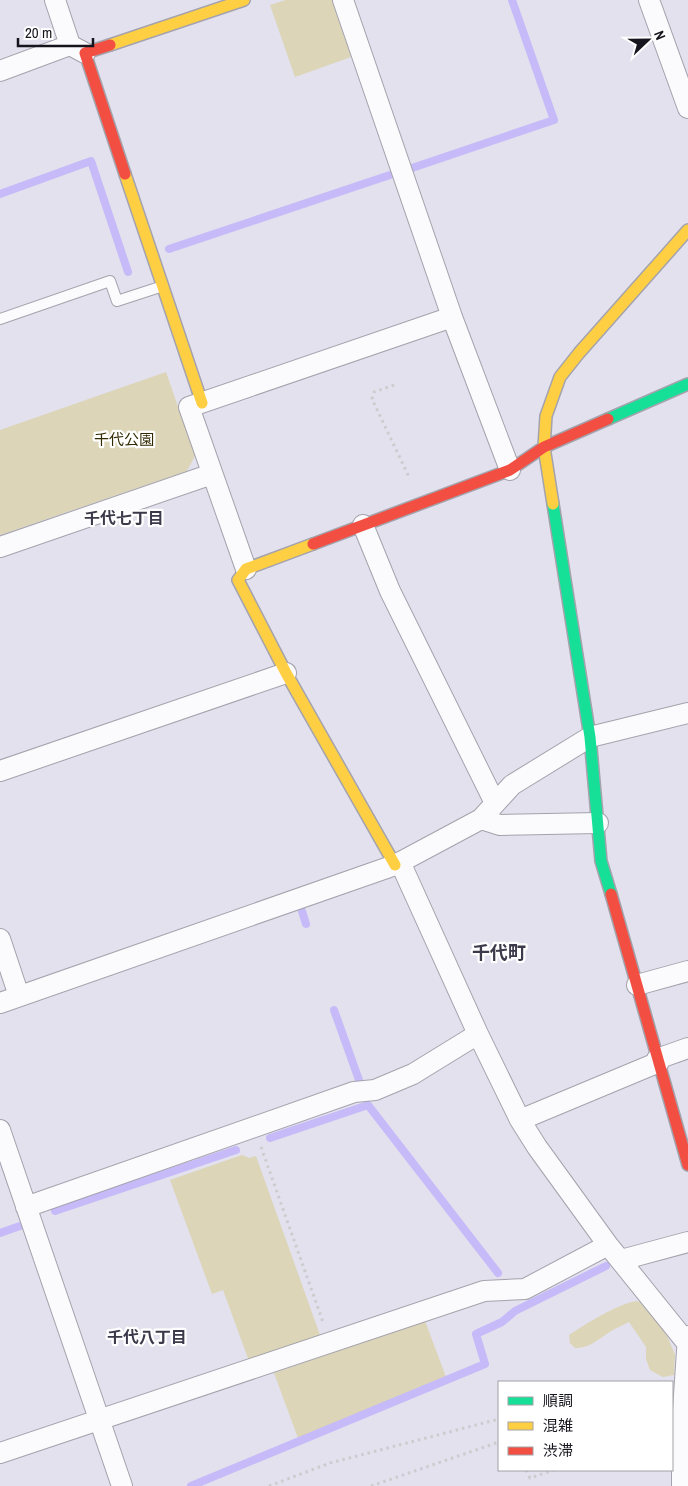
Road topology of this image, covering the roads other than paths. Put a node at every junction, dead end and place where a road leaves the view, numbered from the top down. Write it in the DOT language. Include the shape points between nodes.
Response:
graph roads {
  1 [pos="55,0"];
  2 [pos="244,0"];
  3 [pos="343,0"];
  4 [pos="649,0"];
  5 [pos="77,49"];
  6 [pos="681,68"];
  7 [pos="0,70"];
  8 [pos="688,108"];
  9 [pos="688,230"];
  10 [pos="163,286"];
  11 [pos="452,317"];
  12 [pos="0,319"];
  13 [pos="688,384"];
  14 [pos="202,403"];
  15 [pos="544,447"];
  16 [pos="510,470"];
  17 [pos="212,474"];
  18 [pos="363,525"];
  19 [pos="0,547"];
  20 [pos="246,569"];
  21 [pos="286,673"];
  22 [pos="688,713"];
  23 [pos="590,737"];
  24 [pos="0,770"];
  25 [pos="495,803"];
  26 [pos="481,819"];
  27 [pos="598,823"];
  28 [pos="397,863"];
  29 [pos="0,939"];
  30 [pos="688,971"];
  31 [pos="637,985"];
  32 [pos="19,996"];
  33 [pos="0,1003"];
  34 [pos="478,1034"];
  35 [pos="688,1048"];
  36 [pos="658,1060"];
  37 [pos="520,1120"];
  38 [pos="0,1130"];
  39 [pos="688,1166"];
  40 [pos="26,1207"];
  41 [pos="688,1242"];
  42 [pos="608,1245"];
  43 [pos="621,1260"];
  44 [pos="688,1336"];
  45 [pos="688,1342"];
  46 [pos="99,1419"];
  47 [pos="0,1453"];
  48 [pos="122,1486"];
  49 [pos="682,1486"];
  1 -- 5 [label="street"];
  2 -- 5 [label="street"];
  3 -- 11 [label="street"];
  4 -- 6 [label="street"];
  5 -- 7 [label="street"];
  5 -- 10 [label="street"];
  6 -- 8 [label="street"];
  9 -- 15 [label="street" via="560,377 546,416"];
  10 -- 12 [label="lane" via="117,301 110,281"];
  10 -- 14 [label="street"];
  11 -- 14 [label="street"];
  11 -- 16 [label="street"];
  13 -- 15 [label="street"];
  14 -- 17 [label="street" via="189,407"];
  15 -- 16 [label="street"];
  15 -- 23 [label="street"];
  16 -- 18 [label="street"];
  17 -- 19 [label="street"];
  17 -- 20 [label="street"];
  18 -- 20 [label="street"];
  18 -- 25 [label="street" via="390,591"];
  20 -- 21 [label="street" via="238,580"];
  21 -- 24 [label="street"];
  21 -- 28 [label="street"];
  22 -- 23 [label="street"];
  23 -- 25 [label="street" via="512,785"];
  23 -- 27 [label="street"];
  25 -- 26 [label="street"];
  26 -- 27 [label="street" via="500,825"];
  26 -- 28 [label="street"];
  27 -- 31 [label="street" via="601,861"];
  28 -- 32 [label="street"];
  28 -- 34 [label="street"];
  29 -- 32 [label="street"];
  30 -- 31 [label="street"];
  31 -- 36 [label="street"];
  32 -- 33 [label="street"];
  34 -- 37 [label="street"];
  34 -- 40 [label="street" via="413,1074 375,1090 354,1092"];
  35 -- 36 [label="street"];
  36 -- 37 [label="street"];
  36 -- 39 [label="street"];
  37 -- 42 [label="street"];
  38 -- 40 [label="street"];
  40 -- 46 [label="street"];
  41 -- 43 [label="street"];
  42 -- 43 [label="street"];
  42 -- 46 [label="street" via="525,1289 484,1291"];
  43 -- 45 [label="street"];
  44 -- 45 [label="street"];
  45 -- 49 [label="street" via="682,1425"];
  46 -- 47 [label="street"];
  46 -- 48 [label="street"];
}
